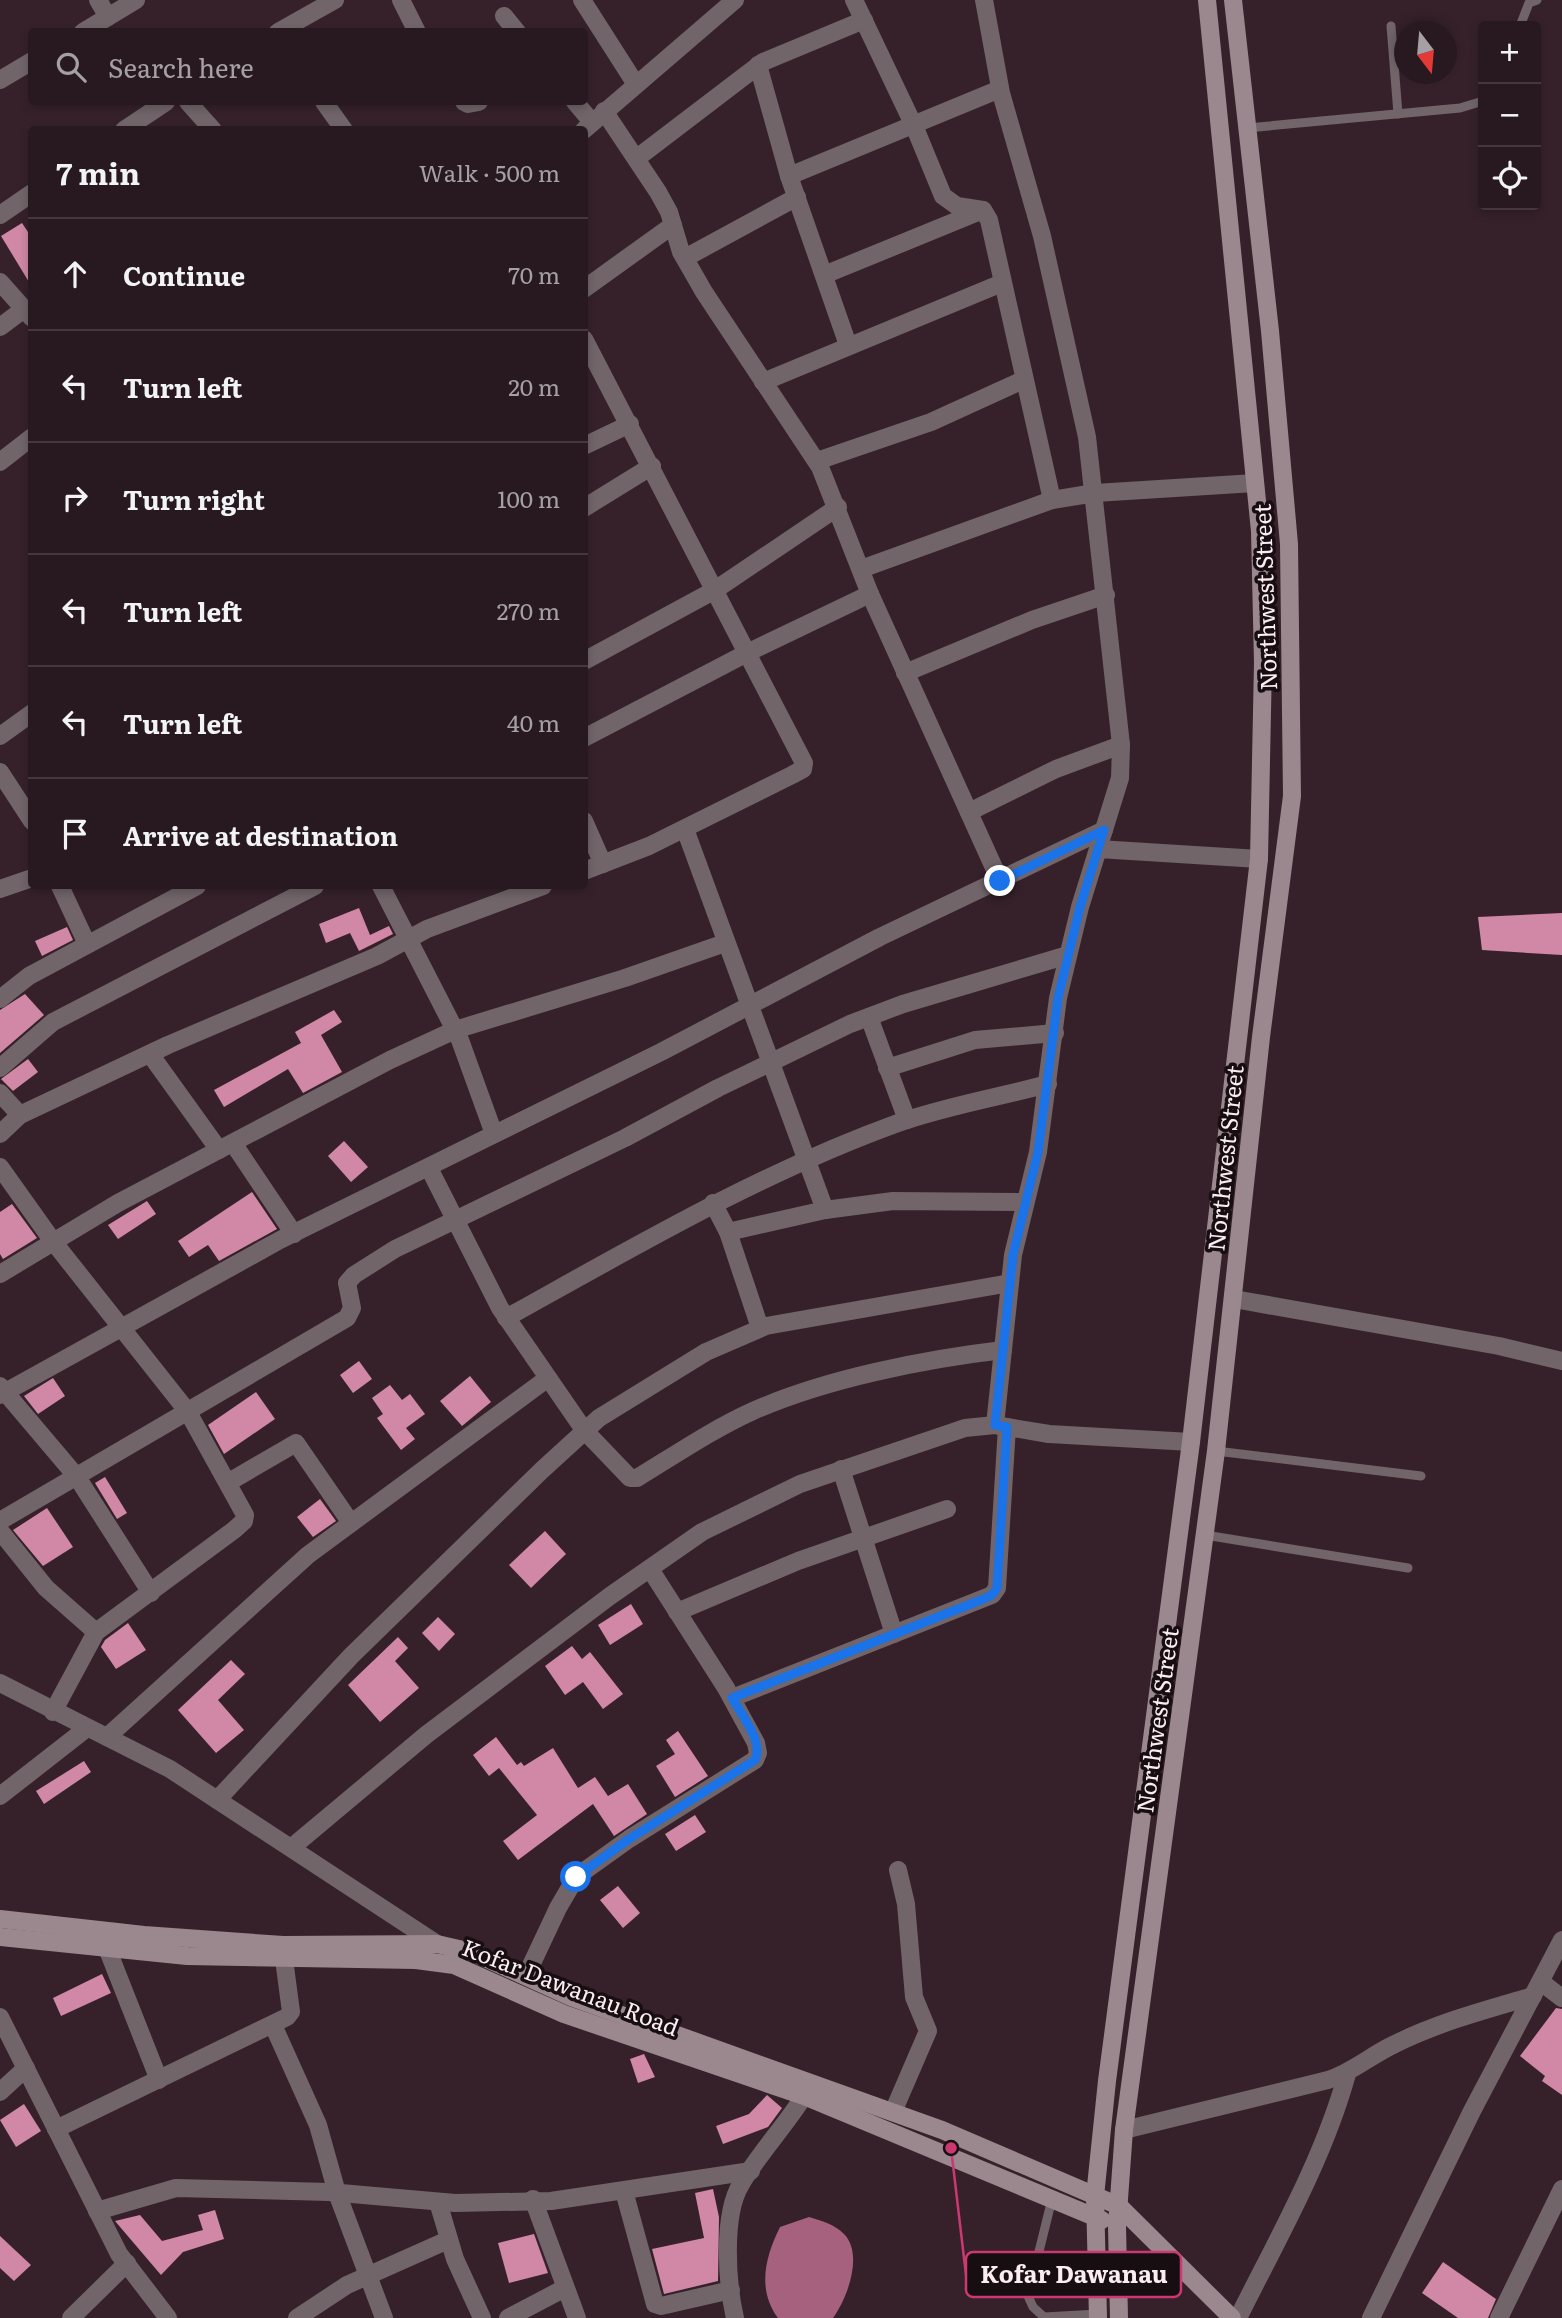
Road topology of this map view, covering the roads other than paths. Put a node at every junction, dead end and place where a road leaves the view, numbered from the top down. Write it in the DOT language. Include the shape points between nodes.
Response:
graph roads {
  1 [pos="98,0"];
  2 [pos="136,0"];
  3 [pos="335,0"];
  4 [pos="401,0"];
  5 [pos="582,0"];
  6 [pos="735,0"];
  7 [pos="854,0"];
  8 [pos="984,0"];
  9 [pos="1207,0"];
  10 [pos="1233,0"];
  11 [pos="1537,0"];
  12 [pos="504,16"];
  13 [pos="108,17"];
  14 [pos="864,20"];
  15 [pos="1522,21"];
  16 [pos="1391,26"];
  17 [pos="90,28"];
  18 [pos="285,28"];
  19 [pos="415,28"];
  20 [pos="514,28"];
  21 [pos="28,63"];
  22 [pos="758,65"];
  23 [pos="0,80"];
  24 [pos="635,83"];
  25 [pos="1000,89"];
  26 [pos="1478,103"];
  27 [pos="162,105"];
  28 [pos="191,105"];
  29 [pos="326,105"];
  30 [pos="578,105"];
  31 [pos="1398,114"];
  32 [pos="593,121"];
  33 [pos="913,124"];
  34 [pos="130,126"];
  35 [pos="209,126"];
  36 [pos="341,126"];
  37 [pos="1247,128"];
  38 [pos="637,158"];
  39 [pos="789,176"];
  40 [pos="28,196"];
  41 [pos="797,197"];
  42 [pos="983,210"];
  43 [pos="0,215"];
  44 [pos="673,225"];
  45 [pos="685,258"];
  46 [pos="824,275"];
  47 [pos="0,282"];
  48 [pos="1002,283"];
  49 [pos="588,286"];
  50 [pos="28,313"];
  51 [pos="0,327"];
  52 [pos="848,345"];
  53 [pos="588,346"];
  54 [pos="1023,380"];
  55 [pos="763,382"];
  56 [pos="630,424"];
  57 [pos="28,440"];
  58 [pos="588,444"];
  59 [pos="0,461"];
  60 [pos="817,461"];
  61 [pos="652,467"];
  62 [pos="1255,483"];
  63 [pos="1095,494"];
  64 [pos="1052,500"];
  65 [pos="588,506"];
  66 [pos="838,508"];
  67 [pos="861,569"];
  68 [pos="715,590"];
  69 [pos="870,594"];
  70 [pos="1105,595"];
  71 [pos="747,653"];
  72 [pos="588,659"];
  73 [pos="905,673"];
  74 [pos="28,716"];
  75 [pos="0,736"];
  76 [pos="588,736"];
  77 [pos="1121,745"];
  78 [pos="0,772"];
  79 [pos="969,812"];
  80 [pos="28,815"];
  81 [pos="684,829"];
  82 [pos="588,830"];
  83 [pos="1104,830"];
  84 [pos="1098,849"];
  85 [pos="1259,859"];
  86 [pos="603,864"];
  87 [pos="588,870"];
  88 [pos="28,879"];
  89 [pos="1000,881"];
  90 [pos="0,889"];
  91 [pos="61,889"];
  92 [pos="191,889"];
  93 [pos="310,889"];
  94 [pos="383,889"];
  95 [pos="535,889"];
  96 [pos="409,940"];
  97 [pos="725,943"];
  98 [pos="87,944"];
  99 [pos="1068,955"];
  100 [pos="0,999"];
  101 [pos="748,1006"];
  102 [pos="869,1017"];
  103 [pos="455,1030"];
  104 [pos="1055,1033"];
  105 [pos="150,1054"];
  106 [pos="769,1064"];
  107 [pos="887,1068"];
  108 [pos="0,1069"];
  109 [pos="1048,1084"];
  110 [pos="0,1093"];
  111 [pos="20,1115"];
  112 [pos="907,1121"];
  113 [pos="0,1134"];
  114 [pos="494,1134"];
  115 [pos="226,1146"];
  116 [pos="806,1160"];
  117 [pos="0,1167"];
  118 [pos="429,1168"];
  119 [pos="1024,1202"];
  120 [pos="713,1203"];
  121 [pos="825,1210"];
  122 [pos="455,1219"];
  123 [pos="728,1232"];
  124 [pos="294,1234"];
  125 [pos="52,1240"];
  126 [pos="0,1274"];
  127 [pos="1010,1283"];
  128 [pos="1234,1299"];
  129 [pos="506,1318"];
  130 [pos="122,1326"];
  131 [pos="760,1328"];
  132 [pos="1003,1350"];
  133 [pos="1562,1362"];
  134 [pos="548,1378"];
  135 [pos="2,1391"];
  136 [pos="188,1412"];
  137 [pos="1001,1426"];
  138 [pos="584,1430"];
  139 [pos="1191,1442"];
  140 [pos="1216,1451"];
  141 [pos="841,1469"];
  142 [pos="77,1476"];
  143 [pos="1421,1476"];
  144 [pos="229,1482"];
  145 [pos="947,1509"];
  146 [pos="0,1521"];
  147 [pos="351,1523"];
  148 [pos="0,1531"];
  149 [pos="1205,1535"];
  150 [pos="863,1537"];
  151 [pos="1408,1568"];
  152 [pos="650,1569"];
  153 [pos="151,1593"];
  154 [pos="677,1612"];
  155 [pos="96,1632"];
  156 [pos="894,1634"];
  157 [pos="0,1683"];
  158 [pos="732,1698"];
  159 [pos="53,1712"];
  160 [pos="87,1728"];
  161 [pos="107,1737"];
  162 [pos="0,1796"];
  163 [pos="217,1800"];
  164 [pos="291,1848"];
  165 [pos="898,1870"];
  166 [pos="0,1919"];
  167 [pos="0,1937"];
  168 [pos="1562,1940"];
  169 [pos="437,1944"];
  170 [pos="107,1948"];
  171 [pos="284,1959"];
  172 [pos="526,1976"];
  173 [pos="1537,1989"];
  174 [pos="571,1997"];
  175 [pos="1562,1998"];
  176 [pos="564,2014"];
  177 [pos="0,2017"];
  178 [pos="272,2025"];
  179 [pos="26,2068"];
  180 [pos="1347,2074"];
  181 [pos="159,2080"];
  182 [pos="0,2092"];
  183 [pos="804,2096"];
  184 [pos="893,2112"];
  185 [pos="56,2129"];
  186 [pos="1124,2130"];
  187 [pos="751,2171"];
  188 [pos="1562,2189"];
  189 [pos="624,2191"];
  190 [pos="337,2193"];
  191 [pos="1095,2196"];
  192 [pos="533,2199"];
  193 [pos="1052,2199"];
  194 [pos="438,2202"];
  195 [pos="1119,2206"];
  196 [pos="97,2211"];
  197 [pos="1094,2217"];
  198 [pos="1136,2224"];
  199 [pos="1117,2226"];
  200 [pos="448,2240"];
  201 [pos="127,2263"];
  202 [pos="368,2275"];
  203 [pos="565,2288"];
  204 [pos="731,2290"];
  205 [pos="1098,2316"];
  206 [pos="71,2318"];
  207 [pos="168,2318"];
  208 [pos="297,2318"];
  209 [pos="384,2318"];
  210 [pos="482,2318"];
  211 [pos="508,2318"];
  212 [pos="577,2318"];
  213 [pos="735,2318"];
  214 [pos="1119,2318"];
  215 [pos="1231,2318"];
  216 [pos="1238,2318"];
  217 [pos="1371,2318"];
  218 [pos="1499,2318"];
  1 -- 13 [label="street"];
  2 -- 13 [label="street"];
  3 -- 18 [label="street"];
  4 -- 19 [label="street"];
  5 -- 24 [label="street"];
  6 -- 24 [label="street"];
  7 -- 14 [label="street"];
  8 -- 25 [label="street"];
  9 -- 62 [label="main road, Northwest Street"];
  10 -- 37 [label="main road, Northwest Street"];
  11 -- 15 [label="lane" via="1529,3"];
  12 -- 20 [label="street"];
  13 -- 17 [label="street"];
  14 -- 22 [label="street"];
  14 -- 33 [label="street"];
  16 -- 31 [label="lane"];
  21 -- 23 [label="street"];
  22 -- 38 [label="street"];
  22 -- 39 [label="street"];
  24 -- 32 [label="street"];
  25 -- 33 [label="street"];
  25 -- 63 [label="street" via="1068,341"];
  26 -- 31 [label="lane"];
  27 -- 34 [label="street"];
  28 -- 35 [label="street"];
  29 -- 36 [label="street"];
  30 -- 32 [label="street"];
  31 -- 37 [label="lane"];
  32 -- 38 [label="street"];
  33 -- 39 [label="street"];
  33 -- 42 [label="street" via="943,196 957,206"];
  37 -- 128 [label="main road, Northwest Street" via="1289,544 1292,784"];
  38 -- 44 [label="street"];
  39 -- 41 [label="street"];
  40 -- 43 [label="street"];
  41 -- 45 [label="street"];
  41 -- 46 [label="street"];
  42 -- 46 [label="street"];
  42 -- 48 [label="street"];
  44 -- 45 [label="street"];
  44 -- 49 [label="street"];
  45 -- 55 [label="street"];
  46 -- 52 [label="street"];
  47 -- 50 [label="street"];
  48 -- 52 [label="street"];
  48 -- 54 [label="street"];
  50 -- 51 [label="street"];
  52 -- 55 [label="street"];
  53 -- 56 [label="street"];
  54 -- 60 [label="street" via="931,422"];
  54 -- 64 [label="street"];
  55 -- 60 [label="street"];
  56 -- 58 [label="street"];
  56 -- 61 [label="street"];
  57 -- 59 [label="street"];
  60 -- 66 [label="street"];
  61 -- 65 [label="street"];
  61 -- 68 [label="street"];
  62 -- 63 [label="street"];
  62 -- 85 [label="main road, Northwest Street" via="1264,663"];
  63 -- 64 [label="street"];
  63 -- 70 [label="street"];
  64 -- 67 [label="street"];
  66 -- 67 [label="street"];
  66 -- 68 [label="street"];
  67 -- 69 [label="street"];
  68 -- 71 [label="street"];
  68 -- 72 [label="street"];
  69 -- 71 [label="street"];
  69 -- 73 [label="street"];
  70 -- 73 [label="street"];
  70 -- 77 [label="street"];
  71 -- 76 [label="street"];
  71 -- 81 [label="street" via="804,763 803,769"];
  73 -- 79 [label="street"];
  74 -- 75 [label="street"];
  77 -- 79 [label="street" via="1056,769"];
  77 -- 83 [label="street" via="1119,778"];
  78 -- 80 [label="street"];
  79 -- 89 [label="street"];
  81 -- 86 [label="street"];
  81 -- 97 [label="street"];
  82 -- 86 [label="street"];
  83 -- 84 [label="street"];
  83 -- 89 [label="street"];
  84 -- 85 [label="street"];
  84 -- 99 [label="street"];
  85 -- 139 [label="main road, Northwest Street"];
  86 -- 87 [label="street"];
  88 -- 90 [label="street"];
  89 -- 101 [label="street"];
  91 -- 98 [label="street"];
  92 -- 98 [label="street"];
  93 -- 108 [label="street" via="53,1023"];
  94 -- 96 [label="street"];
  95 -- 96 [label="street"];
  96 -- 103 [label="street"];
  96 -- 105 [label="street"];
  97 -- 101 [label="street"];
  97 -- 103 [label="street"];
  98 -- 100 [label="street" via="29,976"];
  99 -- 102 [label="street"];
  99 -- 104 [label="street"];
  101 -- 106 [label="street"];
  101 -- 114 [label="street"];
  102 -- 106 [label="street"];
  102 -- 107 [label="street"];
  103 -- 114 [label="street"];
  103 -- 115 [label="street"];
  104 -- 107 [label="street" via="975,1040"];
  104 -- 109 [label="street"];
  105 -- 111 [label="street"];
  105 -- 115 [label="street"];
  106 -- 116 [label="street"];
  106 -- 122 [label="street" via="625,1139"];
  107 -- 112 [label="street"];
  109 -- 112 [label="street"];
  109 -- 119 [label="street" via="1038,1152"];
  110 -- 111 [label="street"];
  111 -- 113 [label="street"];
  112 -- 116 [label="street"];
  114 -- 118 [label="street"];
  115 -- 124 [label="street"];
  115 -- 125 [label="street"];
  116 -- 120 [label="street"];
  116 -- 121 [label="street"];
  117 -- 125 [label="street"];
  118 -- 122 [label="street"];
  118 -- 124 [label="street"];
  119 -- 121 [label="street" via="893,1201"];
  119 -- 127 [label="street"];
  120 -- 123 [label="street"];
  120 -- 129 [label="street"];
  121 -- 123 [label="street"];
  122 -- 129 [label="street"];
  122 -- 136 [label="street" via="354,1275 347,1283 352,1308 347,1318"];
  123 -- 131 [label="street"];
  124 -- 130 [label="street"];
  125 -- 126 [label="street"];
  125 -- 130 [label="street"];
  127 -- 131 [label="street"];
  127 -- 132 [label="street"];
  128 -- 133 [label="street" via="1499,1346"];
  128 -- 140 [label="main road, Northwest Street"];
  129 -- 134 [label="street"];
  130 -- 135 [label="street"];
  130 -- 136 [label="street"];
  131 -- 138 [label="street" via="706,1352"];
  132 -- 137 [label="street"];
  132 -- 138 [label="street" via="934,1358 790,1397 739,1418 637,1478 624,1476"];
  134 -- 138 [label="street"];
  134 -- 147 [label="street"];
  135 -- 142 [label="street"];
  136 -- 142 [label="street"];
  136 -- 144 [label="street"];
  137 -- 139 [label="street" via="1049,1434"];
  137 -- 141 [label="street" via="955,1431"];
  137 -- 156 [label="street" via="997,1588 981,1600"];
  138 -- 163 [label="street" via="351,1656"];
  139 -- 191 [label="main road, Northwest Street"];
  140 -- 143 [label="lane"];
  140 -- 149 [label="main road, Northwest Street"];
  141 -- 150 [label="street"];
  141 -- 152 [label="street" via="731,1517"];
  142 -- 146 [label="street"];
  142 -- 153 [label="street"];
  144 -- 147 [label="street" via="296,1443"];
  144 -- 153 [label="street" via="244,1521"];
  145 -- 150 [label="street"];
  147 -- 161 [label="street" via="308,1555"];
  148 -- 155 [label="street" via="46,1587"];
  149 -- 151 [label="lane"];
  149 -- 186 [label="main road, Northwest Street"];
  150 -- 154 [label="street"];
  150 -- 156 [label="street"];
  152 -- 154 [label="street"];
  152 -- 164 [label="street" via="426,1735"];
  153 -- 155 [label="street"];
  154 -- 158 [label="street"];
  155 -- 159 [label="street"];
  156 -- 158 [label="street"];
  157 -- 159 [label="street"];
  158 -- 172 [label="street" via="756,1743 755,1760 576,1877"];
  159 -- 160 [label="street"];
  160 -- 161 [label="street"];
  160 -- 162 [label="street"];
  161 -- 163 [label="street" via="170,1769"];
  163 -- 164 [label="street"];
  164 -- 169 [label="street"];
  165 -- 184 [label="street" via="906,1904 914,1997 928,2031"];
  166 -- 169 [label="main road, Kofar Dawanau Road" via="283,1945"];
  167 -- 170 [label="main road, Kofar Dawanau Road"];
  168 -- 173 [label="street"];
  169 -- 172 [label="main road, Kofar Dawanau Road" via="472,1952"];
  170 -- 171 [label="main road, Kofar Dawanau Road"];
  170 -- 181 [label="street"];
  171 -- 176 [label="main road, Kofar Dawanau Road" via="436,1961"];
  171 -- 178 [label="street" via="291,2012"];
  172 -- 174 [label="main road, Kofar Dawanau Road"];
  173 -- 175 [label="street"];
  173 -- 180 [label="street" via="1438,2023"];
  173 -- 217 [label="street"];
  174 -- 176 [label="main road"];
  174 -- 184 [label="main road, Kofar Dawanau Road"];
  176 -- 183 [label="main road, Kofar Dawanau Road"];
  177 -- 179 [label="street"];
  178 -- 181 [label="street"];
  178 -- 190 [label="street" via="318,2125"];
  179 -- 182 [label="street"];
  179 -- 185 [label="street"];
  180 -- 186 [label="street"];
  180 -- 216 [label="street" via="1312,2170"];
  181 -- 185 [label="street"];
  183 -- 187 [label="street"];
  183 -- 193 [label="main road, Kofar Dawanau Road"];
  184 -- 191 [label="main road, Kofar Dawanau Road"];
  185 -- 196 [label="street"];
  186 -- 195 [label="main road, Northwest Street"];
  187 -- 189 [label="street"];
  187 -- 204 [label="street" via="732,2206"];
  188 -- 218 [label="street"];
  189 -- 192 [label="street" via="551,2201"];
  189 -- 204 [label="street" via="655,2304"];
  190 -- 194 [label="street"];
  190 -- 196 [label="street" via="176,2188"];
  190 -- 202 [label="street"];
  191 -- 195 [label="main road, Kofar Dawanau Road"];
  191 -- 197 [label="main road, Northwest Street"];
  192 -- 194 [label="street"];
  192 -- 203 [label="street"];
  193 -- 197 [label="main road, Kofar Dawanau Road"];
  193 -- 205 [label="lane" via="1028,2296 1044,2317"];
  194 -- 200 [label="street"];
  195 -- 198 [label="main road"];
  195 -- 199 [label="main road, Northwest Street"];
  196 -- 201 [label="street"];
  197 -- 199 [label="main road, Kofar Dawanau Road"];
  197 -- 205 [label="main road, Northwest Street"];
  198 -- 199 [label="main road"];
  198 -- 215 [label="main road"];
  199 -- 214 [label="main road, Northwest Street"];
  200 -- 202 [label="street"];
  200 -- 210 [label="street"];
  201 -- 206 [label="street"];
  201 -- 207 [label="street"];
  202 -- 208 [label="street"];
  202 -- 209 [label="street"];
  203 -- 211 [label="street"];
  203 -- 212 [label="street"];
  204 -- 213 [label="street"];
}
